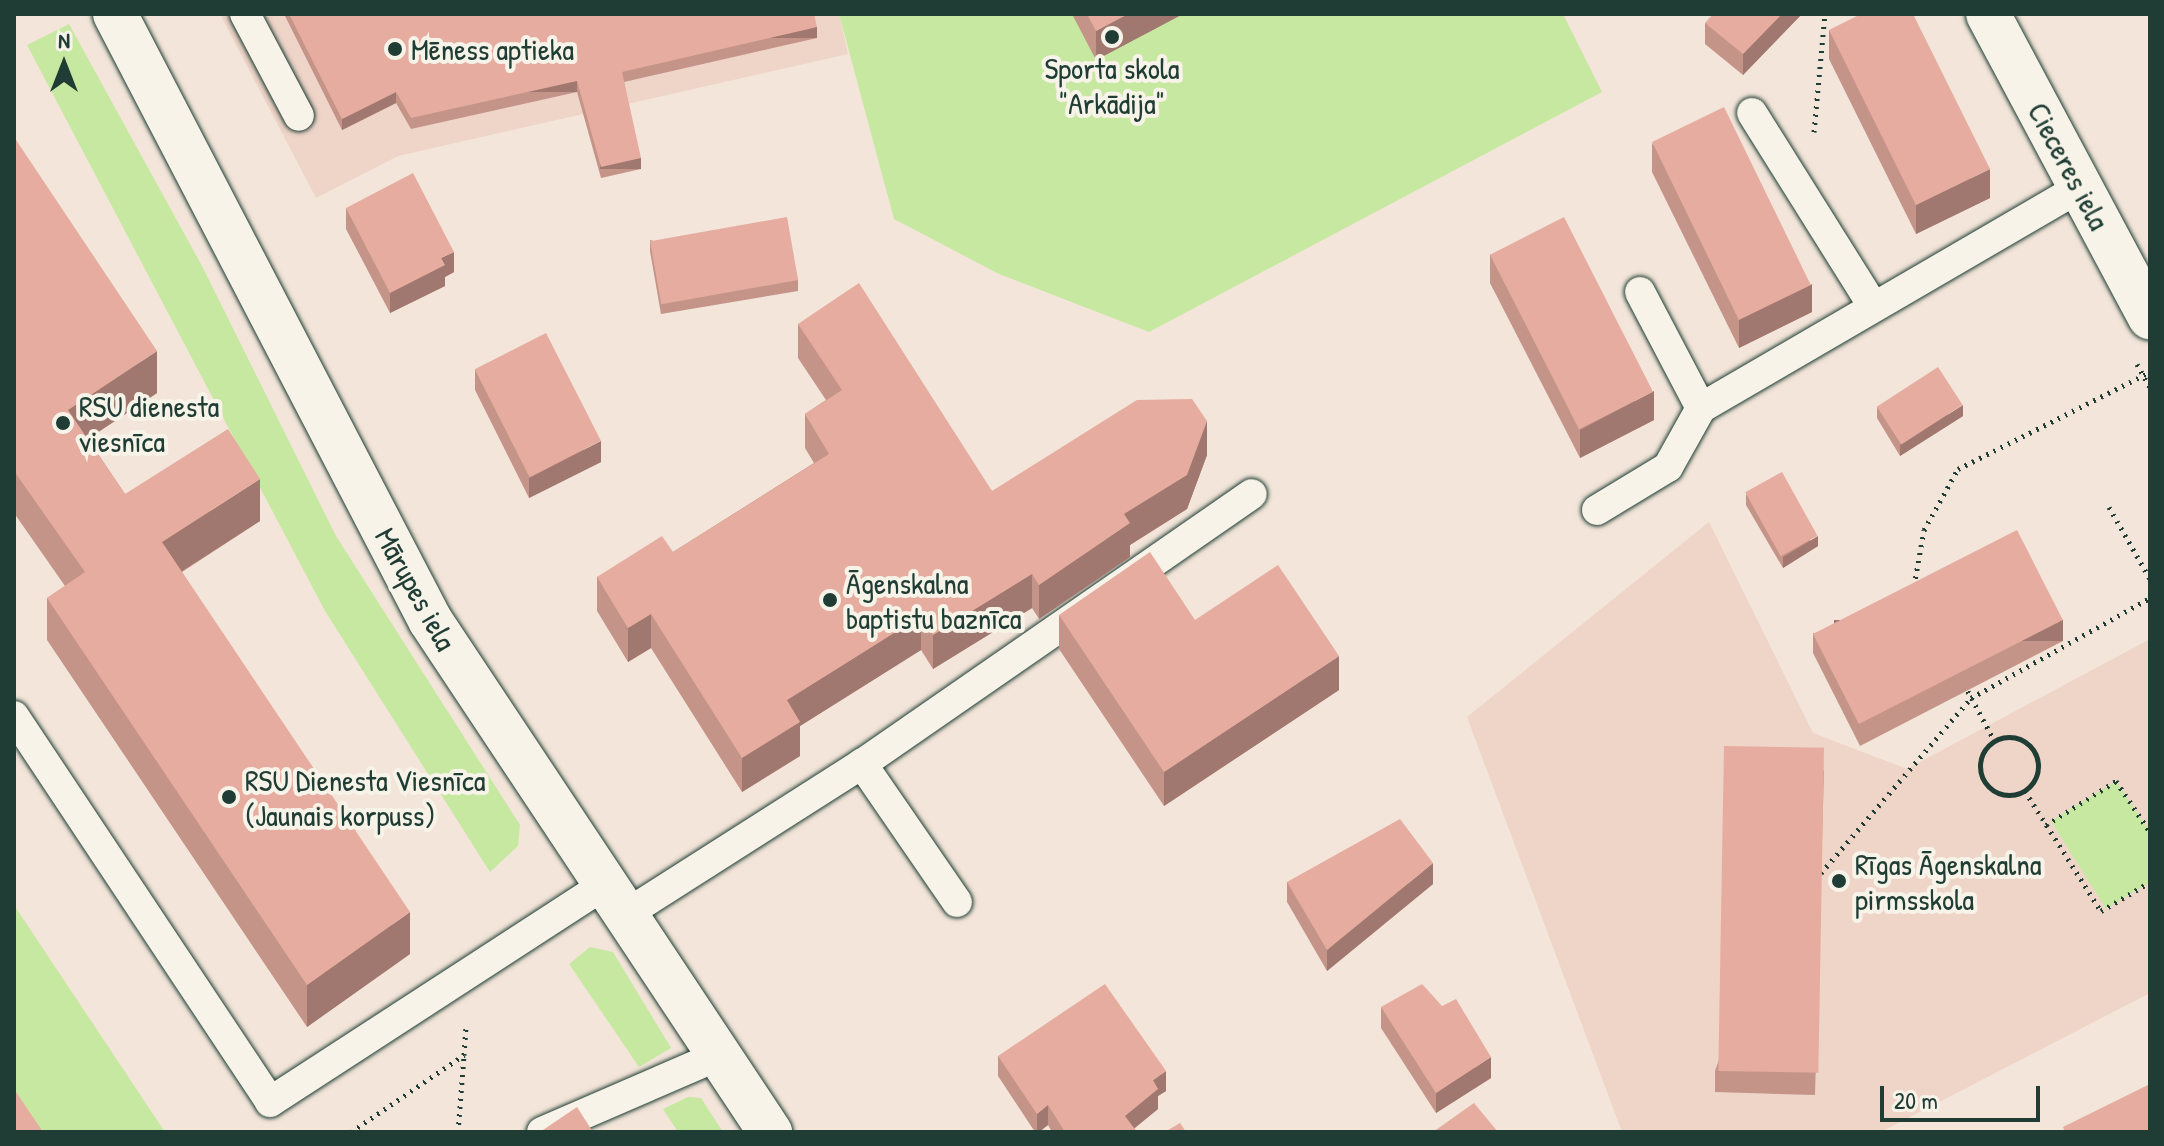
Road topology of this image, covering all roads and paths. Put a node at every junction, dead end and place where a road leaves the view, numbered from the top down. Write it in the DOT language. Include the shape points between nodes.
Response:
graph roads {
  1 [pos="115,14"];
  2 [pos="245,14"];
  3 [pos="1825,14"];
  4 [pos="1988,14"];
  5 [pos="1752,113"];
  6 [pos="299,116"];
  7 [pos="2080,187"];
  8 [pos="1801,191"];
  9 [pos="1640,292"];
  10 [pos="1872,304"];
  11 [pos="2150,317"];
  12 [pos="2150,372"];
  13 [pos="1701,408"];
  14 [pos="1252,494"];
  15 [pos="2109,507"];
  16 [pos="1597,510"];
  17 [pos="2150,579"];
  18 [pos="2150,598"];
  19 [pos="1913,603"];
  20 [pos="1959,676"];
  21 [pos="1971,698"];
  22 [pos="14,716"];
  23 [pos="1994,740"];
  24 [pos="862,764"];
  25 [pos="2025,791"];
  26 [pos="2046,825"];
  27 [pos="2150,832"];
  28 [pos="1821,873"];
  29 [pos="2150,882"];
  30 [pos="613,901"];
  31 [pos="957,902"];
  32 [pos="469,973"];
  33 [pos="464,1055"];
  34 [pos="718,1056"];
  35 [pos="351,1132"];
  36 [pos="458,1132"];
  37 [pos="542,1132"];
  38 [pos="770,1132"];
  1 -- 30 [label="street, Mārupes iela" via="430,620"];
  2 -- 6 [label="lane"];
  3 -- 8 [label="path" via="1818,112"];
  4 -- 7 [label="street, Cieceres iela"];
  5 -- 8 [label="lane"];
  7 -- 10 [label="lane"];
  7 -- 11 [label="street, Cieceres iela"];
  8 -- 10 [label="lane"];
  9 -- 13 [label="lane"];
  10 -- 13 [label="lane"];
  12 -- 19 [label="path" via="1958,469 1924,530"];
  13 -- 16 [label="lane" via="1668,467"];
  14 -- 24 [label="lane"];
  15 -- 17 [label="path"];
  18 -- 21 [label="path"];
  20 -- 21 [label="path"];
  21 -- 23 [label="path"];
  21 -- 28 [label="path"];
  22 -- 32 [label="lane" via="270,1102"];
  23 -- 25 [label="path" via="2022,740 2035,753 2038,771"];
  23 -- 25 [label="path" via="1979,765 1985,785 2002,796"];
  24 -- 30 [label="lane"];
  24 -- 31 [label="lane"];
  25 -- 26 [label="path"];
  26 -- 27 [label="path" via="2116,781"];
  26 -- 29 [label="path" via="2101,911"];
  30 -- 32 [label="lane"];
  30 -- 34 [label="street, Mārupes iela"];
  32 -- 33 [label="path"];
  33 -- 35 [label="path"];
  33 -- 36 [label="path"];
  34 -- 37 [label="lane"];
  34 -- 38 [label="street, Mārupes iela"];
}
